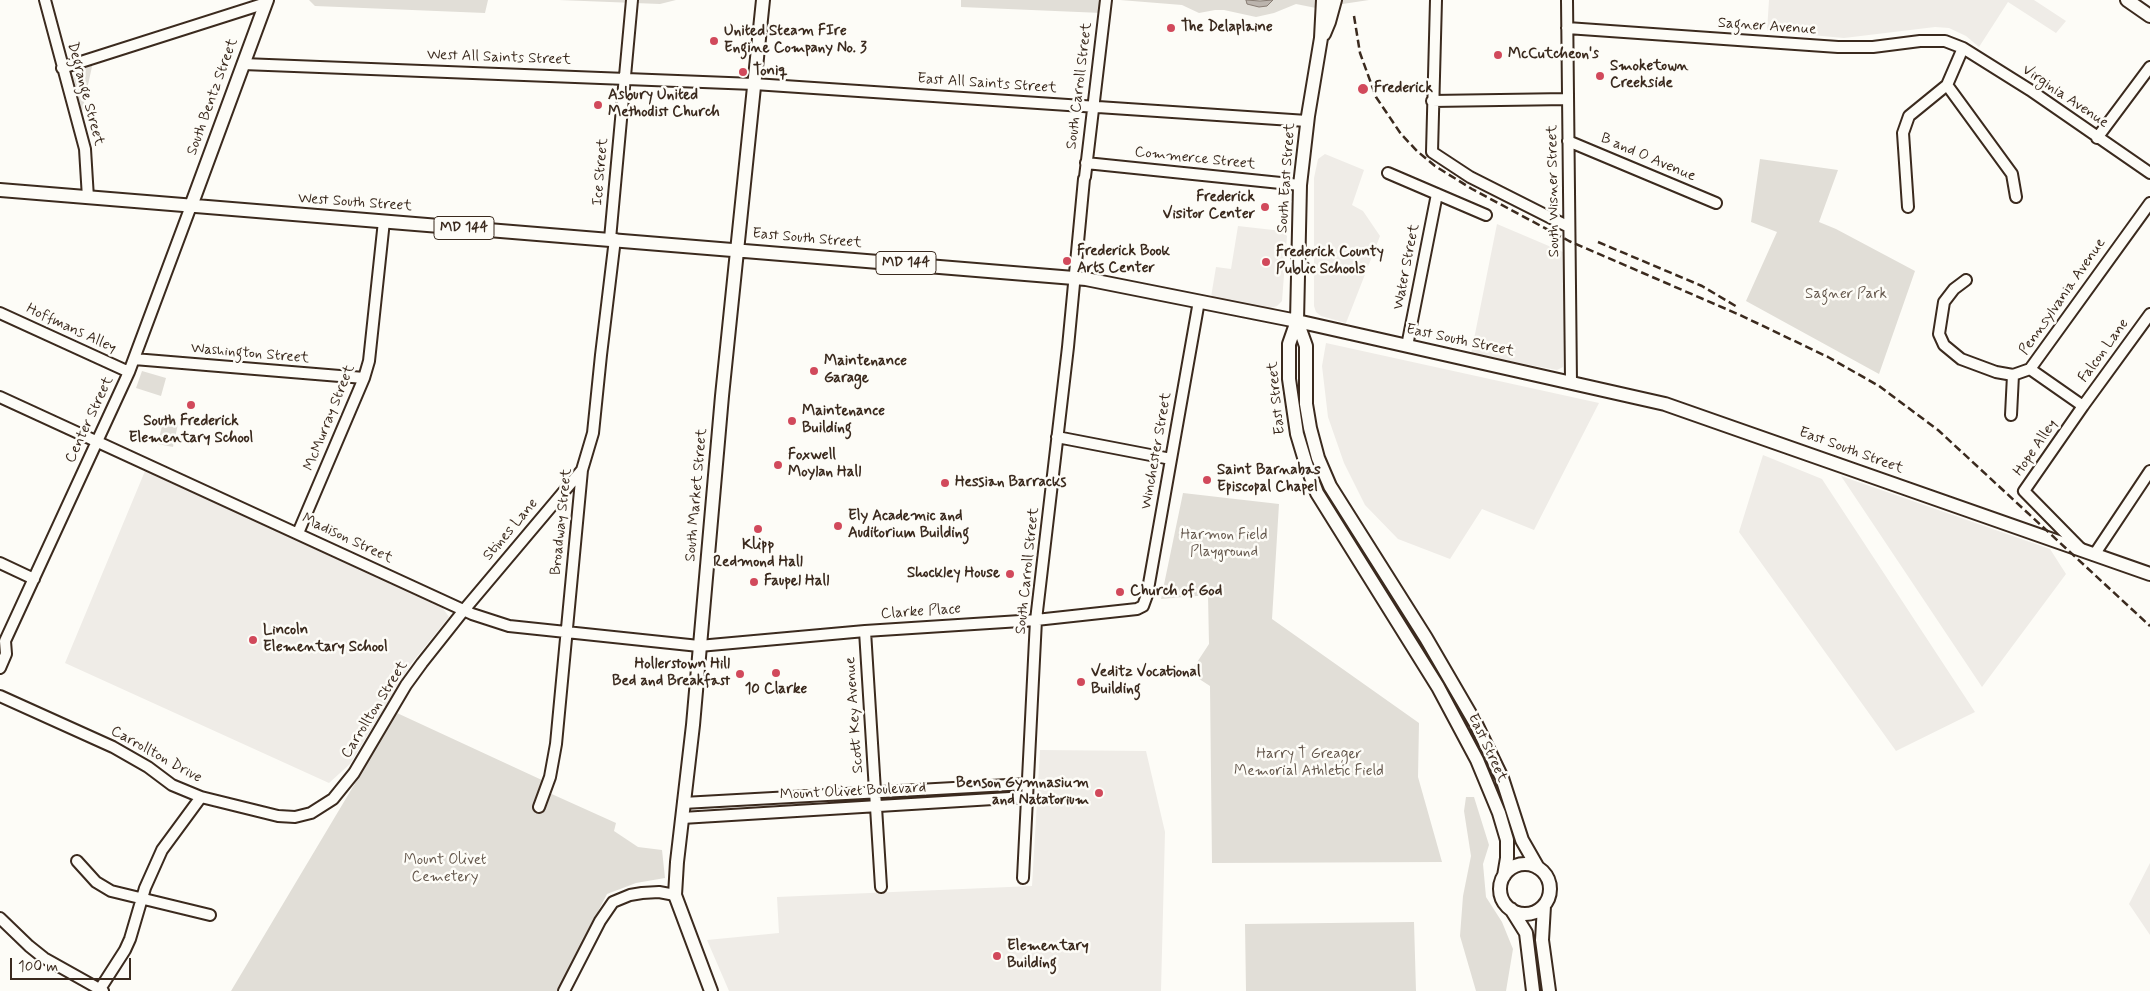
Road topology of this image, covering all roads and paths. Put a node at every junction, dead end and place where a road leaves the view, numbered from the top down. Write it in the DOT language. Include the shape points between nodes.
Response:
graph roads {
  1 [pos="45,0"];
  2 [pos="632,0"];
  3 [pos="762,0"];
  4 [pos="1106,0"];
  5 [pos="1323,0"];
  6 [pos="1335,0"];
  7 [pos="1436,0"];
  8 [pos="1567,0"];
  9 [pos="2127,0"];
  10 [pos="267,1"];
  11 [pos="2150,16"];
  12 [pos="1567,28"];
  13 [pos="1322,38"];
  14 [pos="1963,48"];
  15 [pos="242,64"];
  16 [pos="2150,67"];
  17 [pos="62,68"];
  18 [pos="625,78"];
  19 [pos="754,84"];
  20 [pos="1947,85"];
  21 [pos="1568,99"];
  22 [pos="1432,101"];
  23 [pos="1093,106"];
  24 [pos="1308,121"];
  25 [pos="2097,138"];
  26 [pos="1568,141"];
  27 [pos="1086,163"];
  28 [pos="1388,173"];
  29 [pos="2150,173"];
  30 [pos="1300,185"];
  31 [pos="0,190"];
  32 [pos="1437,194"];
  33 [pos="2016,197"];
  34 [pos="88,198"];
  35 [pos="2150,202"];
  36 [pos="1716,203"];
  37 [pos="191,206"];
  38 [pos="1908,207"];
  39 [pos="1486,216"];
  40 [pos="384,221"];
  41 [pos="1569,227"];
  42 [pos="612,239"];
  43 [pos="738,250"];
  44 [pos="1075,277"];
  45 [pos="1966,280"];
  46 [pos="1199,300"];
  47 [pos="0,313"];
  48 [pos="2150,314"];
  49 [pos="1297,321"];
  50 [pos="1407,346"];
  51 [pos="134,359"];
  52 [pos="2030,369"];
  53 [pos="129,372"];
  54 [pos="2013,375"];
  55 [pos="364,378"];
  56 [pos="1571,382"];
  57 [pos="0,397"];
  58 [pos="2083,406"];
  59 [pos="2011,415"];
  60 [pos="1058,437"];
  61 [pos="96,441"];
  62 [pos="1171,459"];
  63 [pos="582,470"];
  64 [pos="2150,471"];
  65 [pos="298,533"];
  66 [pos="2089,552"];
  67 [pos="0,563"];
  68 [pos="2150,574"];
  69 [pos="34,578"];
  70 [pos="1143,606"];
  71 [pos="464,610"];
  72 [pos="1036,620"];
  73 [pos="865,631"];
  74 [pos="566,633"];
  75 [pos="2,641"];
  76 [pos="699,646"];
  77 [pos="0,668"];
  78 [pos="0,696"];
  79 [pos="1026,784"];
  80 [pos="874,793"];
  81 [pos="201,797"];
  82 [pos="1026,798"];
  83 [pos="684,803"];
  84 [pos="875,806"];
  85 [pos="540,807"];
  86 [pos="303,815"];
  87 [pos="682,818"];
  88 [pos="77,861"];
  89 [pos="1538,868"];
  90 [pos="1504,876"];
  91 [pos="1022,878"];
  92 [pos="882,887"];
  93 [pos="675,895"];
  94 [pos="141,900"];
  95 [pos="1544,906"];
  96 [pos="1511,909"];
  97 [pos="210,915"];
  98 [pos="0,918"];
  99 [pos="102,990"];
  100 [pos="710,990"];
  101 [pos="564,991"];
  102 [pos="1533,991"];
  103 [pos="1549,991"];
  1 -- 17 [label="street, Degrange Street"];
  2 -- 18 [label="street, Ice Street"];
  3 -- 19 [label="main road, South Market Street"];
  4 -- 23 [label="street, South Carroll Street"];
  5 -- 13 [label="main road, South East Street"];
  6 -- 13 [label="main road, South East Street"];
  7 -- 22 [label="street"];
  8 -- 12 [label="street, South Wisner Street"];
  9 -- 11 [label="main road"];
  10 -- 15 [label="main road, South Bentz Street"];
  10 -- 17 [label="street"];
  12 -- 14 [label="street, Sagner Avenue" via="1838,47 1934,41"];
  12 -- 21 [label="street, South Wisner Street"];
  13 -- 24 [label="main road, South East Street"];
  14 -- 20 [label="street"];
  14 -- 25 [label="street, Virginia Avenue"];
  15 -- 18 [label="street, West All Saints Street"];
  15 -- 37 [label="main road, South Bentz Street"];
  16 -- 25 [label="street"];
  17 -- 34 [label="street, Degrange Street" via="85,149"];
  18 -- 19 [label="street, West All Saints Street"];
  18 -- 42 [label="street, Ice Street"];
  19 -- 23 [label="street, East All Saints Street"];
  19 -- 43 [label="main road, South Market Street"];
  20 -- 33 [label="street" via="2012,174"];
  20 -- 38 [label="street" via="1909,116 1903,133"];
  21 -- 22 [label="street"];
  21 -- 26 [label="street, South Wisner Street"];
  22 -- 41 [label="street" via="1432,152 1470,177"];
  23 -- 24 [label="street, East All Saints Street"];
  23 -- 27 [label="street, South Carroll Street"];
  24 -- 30 [label="main road, South East Street"];
  25 -- 29 [label="street, Virginia Avenue"];
  26 -- 36 [label="street, B and O Avenue"];
  26 -- 41 [label="street, South Wisner Street"];
  27 -- 30 [label="street, Commerce Street"];
  27 -- 44 [label="street, South Carroll Street"];
  28 -- 32 [label="street"];
  30 -- 49 [label="main road, South East Street"];
  31 -- 34 [label="main road, West South Street / MD 144"];
  32 -- 39 [label="street"];
  32 -- 50 [label="street, Water Street"];
  34 -- 37 [label="main road, West South Street / MD 144"];
  35 -- 52 [label="street, Pennsylvania Avenue"];
  37 -- 40 [label="main road, West South Street / MD 144"];
  37 -- 51 [label="street, Center Street"];
  40 -- 42 [label="main road, West South Street / MD 144"];
  40 -- 55 [label="street, McMurray Street" via="369,361"];
  41 -- 56 [label="street, South Wisner Street"];
  42 -- 43 [label="main road, West South Street / MD 144"];
  42 -- 63 [label="street, Broadway Street" via="594,433"];
  43 -- 44 [label="main road, East South Street / MD 144"];
  43 -- 76 [label="main road, South Market Street"];
  44 -- 46 [label="main road, East South Street / MD 144"];
  44 -- 60 [label="street, South Carroll Street"];
  45 -- 54 [label="street" via="1944,302 1940,334 1944,346 1961,359"];
  46 -- 49 [label="main road, East South Street / MD 144"];
  46 -- 62 [label="street, Winchester Street"];
  47 -- 53 [label="street, Hoffmans Alley"];
  48 -- 58 [label="street, Falcon Lane"];
  49 -- 50 [label="main road, East South Street / MD 144"];
  49 -- 89 [label="main road, East Street" via="1306,346 1306,404 1310,428 1330,486 1476,724 1502,778 1522,840"];
  49 -- 90 [label="main road, East Street" via="1289,344 1289,379 1295,425 1306,464 1335,524 1438,687 1477,760 1507,840"];
  50 -- 56 [label="main road, East South Street / MD 144"];
  51 -- 53 [label="street, Center Street"];
  51 -- 55 [label="street, Washington Street"];
  52 -- 54 [label="street, Pennsylvania Avenue"];
  52 -- 58 [label="street"];
  53 -- 61 [label="street, Center Street"];
  54 -- 59 [label="street"];
  55 -- 65 [label="street, McMurray Street"];
  56 -- 66 [label="main road, East South Street / MD 144" via="1672,406"];
  57 -- 61 [label="street, Madison Street"];
  58 -- 66 [label="street, Hope Alley" via="2024,491"];
  60 -- 62 [label="street"];
  60 -- 72 [label="street, South Carroll Street"];
  61 -- 65 [label="street, Madison Street"];
  61 -- 69 [label="street, Center Street"];
  62 -- 70 [label="street, Winchester Street"];
  63 -- 71 [label="street, Stines Lane"];
  63 -- 74 [label="street, Broadway Street"];
  64 -- 66 [label="street"];
  65 -- 71 [label="street, Madison Street"];
  66 -- 68 [label="main road, East South Street / MD 144"];
  67 -- 69 [label="street"];
  69 -- 75 [label="street, Center Street"];
  70 -- 72 [label="street, Clarke Place"];
  71 -- 74 [label="street, Madison Street" via="508,626"];
  71 -- 86 [label="street, Carrollton Street" via="406,685 354,773 333,798 319,809"];
  72 -- 73 [label="street, Clarke Place"];
  72 -- 79 [label="street, South Carroll Street"];
  73 -- 76 [label="street, Clarke Place"];
  73 -- 80 [label="street, Scott Key Avenue"];
  74 -- 76 [label="street, Madison Street"];
  74 -- 85 [label="street, Broadway Street" via="556,744"];
  75 -- 77 [label="street, Center Street" via="6,654"];
  76 -- 83 [label="main road, South Market Street"];
  78 -- 81 [label="street, Carrollton Drive" via="113,747 172,785"];
  79 -- 80 [label="street, Mount Olivet Boulevard"];
  79 -- 82 [label="street, South Carroll Street"];
  80 -- 83 [label="street, Mount Olivet Boulevard"];
  80 -- 84 [label="street, Scott Key Avenue"];
  81 -- 86 [label="street, Carrollton Drive" via="278,816"];
  81 -- 94 [label="street" via="162,850"];
  82 -- 84 [label="street, Mount Olivet Boulevard"];
  82 -- 91 [label="street, South Carroll Street"];
  83 -- 87 [label="main road, South Market Street"];
  84 -- 87 [label="street, Mount Olivet Boulevard"];
  84 -- 92 [label="street, Scott Key Avenue"];
  87 -- 93 [label="main road, South Market Street"];
  88 -- 94 [label="street" via="96,882 111,891"];
  89 -- 90 [label="main road" via="1527,864 1517,866"];
  89 -- 95 [label="main road" via="1548,878 1550,888"];
  90 -- 96 [label="main road" via="1501,895"];
  93 -- 100 [label="main road, South Market Street"];
  93 -- 101 [label="street" via="642,893 613,902"];
  94 -- 97 [label="street"];
  94 -- 99 [label="street" via="125,950"];
  95 -- 96 [label="main road" via="1531,914 1520,914"];
  95 -- 103 [label="main road" via="1542,940"];
  96 -- 102 [label="main road" via="1526,933"];
  98 -- 99 [label="street" via="44,958"];
}
